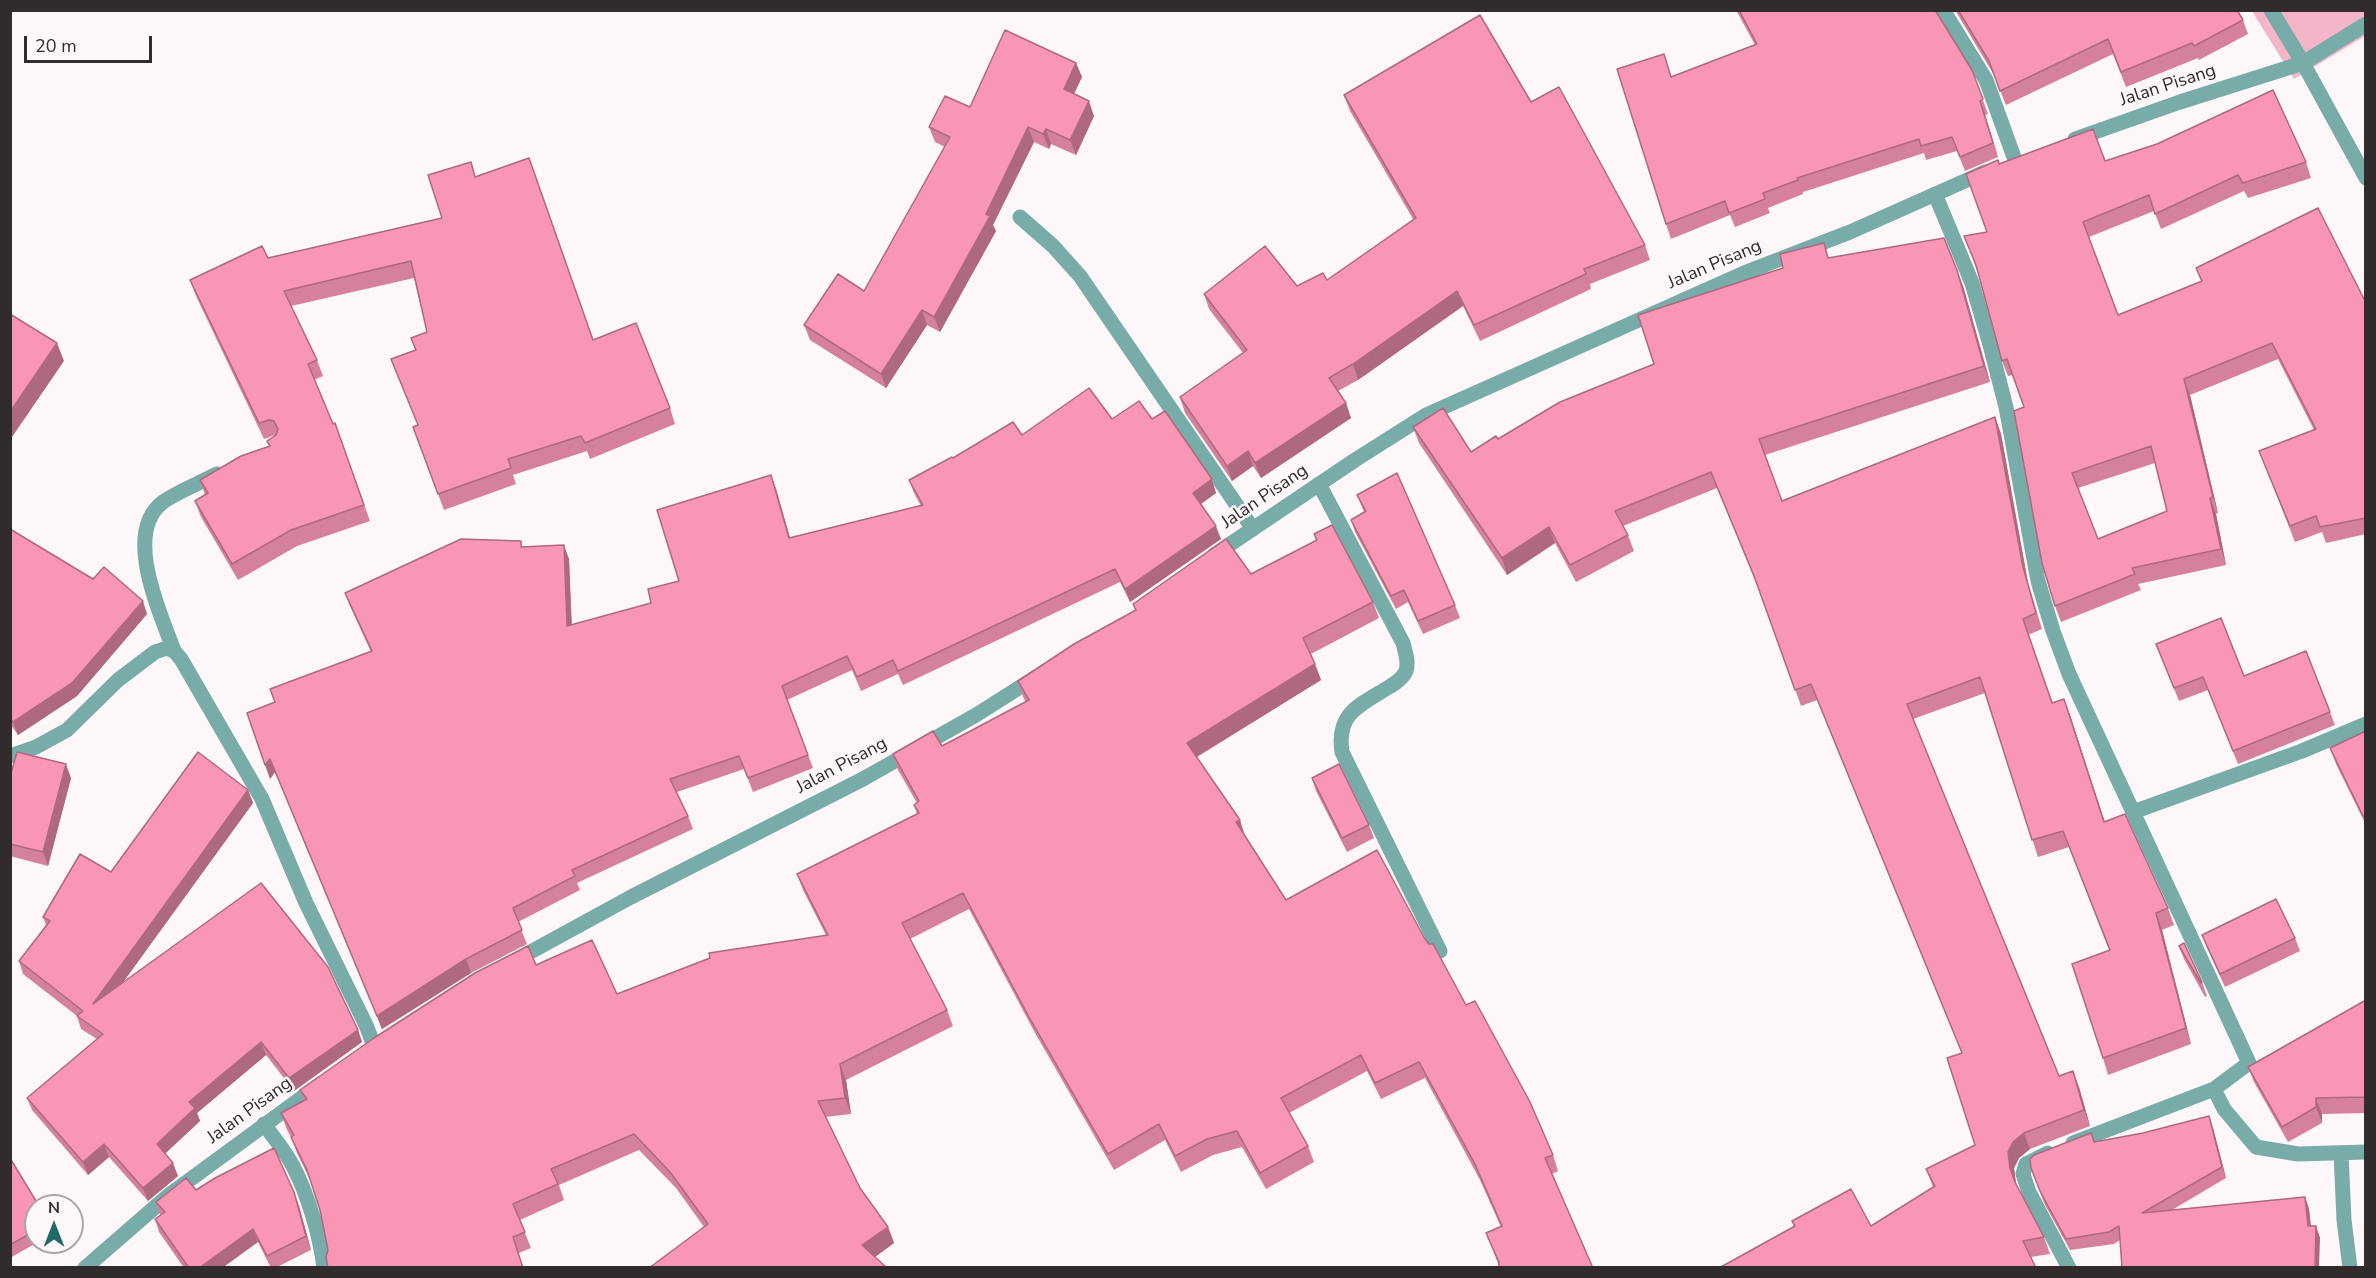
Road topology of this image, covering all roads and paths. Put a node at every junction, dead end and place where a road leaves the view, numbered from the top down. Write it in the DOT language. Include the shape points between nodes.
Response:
graph roads {
  1 [pos="1943,10"];
  2 [pos="2271,10"];
  3 [pos="2366,24"];
  4 [pos="2303,63"];
  5 [pos="2059,144"];
  6 [pos="2366,178"];
  7 [pos="1935,194"];
  8 [pos="1020,217"];
  9 [pos="233,466"];
  10 [pos="1319,484"];
  11 [pos="1252,529"];
  12 [pos="1198,566"];
  13 [pos="174,651"];
  14 [pos="1046,671"];
  15 [pos="2366,724"];
  16 [pos="10,756"];
  17 [pos="2133,812"];
  18 [pos="1440,951"];
  19 [pos="504,967"];
  20 [pos="374,1046"];
  21 [pos="328,1079"];
  22 [pos="2214,1089"];
  23 [pos="264,1124"];
  24 [pos="2366,1152"];
  25 [pos="2341,1154"];
  26 [pos="86,1268"];
  27 [pos="324,1268"];
  28 [pos="2068,1268"];
  29 [pos="2350,1268"];
  1 -- 7 [label="street, Jalan Pisang" via="1986,80 2010,162"];
  2 -- 4 [label="street"];
  3 -- 4 [label="street, Jalan Pisang"];
  4 -- 5 [label="street, Jalan Pisang"];
  4 -- 6 [label="street"];
  7 -- 10 [label="street, Jalan Pisang" via="1744,273 1426,415"];
  7 -- 17 [label="street" via="1972,283 1990,345 2006,407 2038,581 2053,631"];
  8 -- 11 [label="street" via="1080,276"];
  9 -- 13 [label="street" via="162,503 150,518 145,540 146,564"];
  10 -- 11 [label="street, Jalan Pisang"];
  10 -- 18 [label="street" via="1407,656 1406,670 1398,682 1353,709 1342,726 1342,752"];
  11 -- 12 [label="street, Jalan Pisang"];
  13 -- 16 [label="street" via="166,648 155,652 118,680 67,730"];
  13 -- 20 [label="street" via="262,800"];
  14 -- 19 [label="street, Jalan Pisang" via="863,779"];
  15 -- 17 [label="street"];
  17 -- 22 [label="street" via="2249,1062"];
  21 -- 23 [label="street, Jalan Pisang"];
  22 -- 25 [label="street" via="2224,1109 2256,1147 2298,1154"];
  22 -- 28 [label="street" via="2026,1164 2023,1174 2029,1192"];
  23 -- 26 [label="street, Jalan Pisang" via="169,1195"];
  23 -- 27 [label="street" via="293,1166 321,1243"];
  24 -- 25 [label="street"];
  25 -- 29 [label="street"];
}
